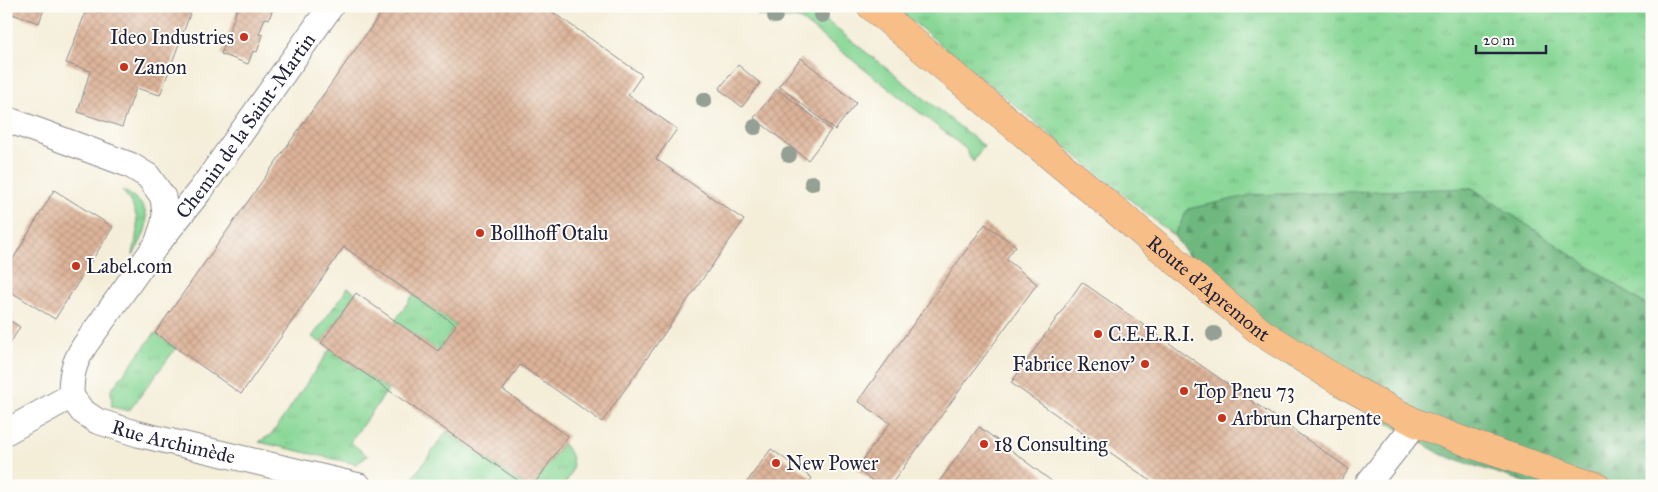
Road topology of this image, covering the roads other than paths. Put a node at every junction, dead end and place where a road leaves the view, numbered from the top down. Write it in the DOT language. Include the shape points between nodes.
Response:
graph roads {
  1 [pos="331,6"];
  2 [pos="870,6"];
  3 [pos="6,119"];
  4 [pos="157,244"];
  5 [pos="71,396"];
  6 [pos="1416,423"];
  7 [pos="6,432"];
  8 [pos="359,486"];
  9 [pos="1366,486"];
  10 [pos="1597,486"];
  1 -- 4 [label="street, Chemin de la Saint-Martin" via="202,188"];
  2 -- 6 [label="main road, Route d'Apremont" via="1262,333 1349,388"];
  3 -- 4 [label="street, Chemin de la Saint-Martin" via="114,159 148,176 163,197 165,214"];
  4 -- 5 [label="street, Chemin de la Saint-Martin" via="76,360 71,374"];
  5 -- 7 [label="street"];
  5 -- 8 [label="street, Rue Archimède" via="82,411 97,421"];
  6 -- 9 [label="street"];
  6 -- 10 [label="main road, Route d'Apremont"];
}
